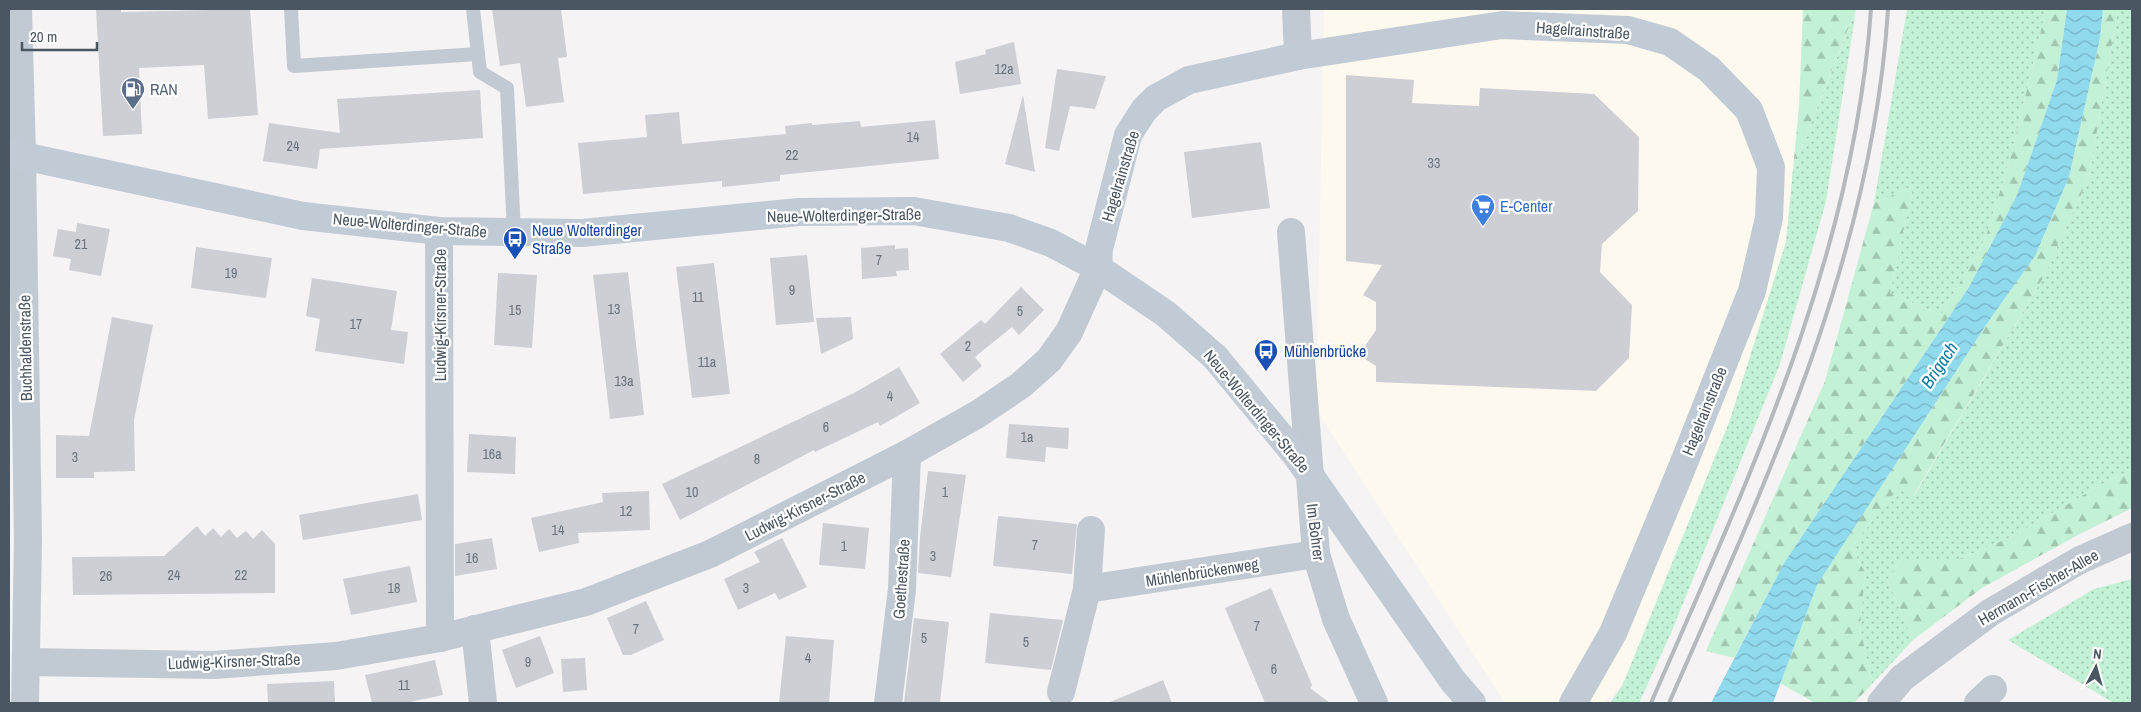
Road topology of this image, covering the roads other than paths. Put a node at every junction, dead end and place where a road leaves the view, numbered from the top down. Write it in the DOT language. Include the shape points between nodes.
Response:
graph roads {
  1 [pos="18,9"];
  2 [pos="291,9"];
  3 [pos="473,9"];
  4 [pos="1295,9"];
  5 [pos="478,54"];
  6 [pos="1298,56"];
  7 [pos="15,155"];
  8 [pos="439,231"];
  9 [pos="1291,232"];
  10 [pos="514,233"];
  11 [pos="1098,268"];
  12 [pos="907,454"];
  13 [pos="1091,530"];
  14 [pos="2132,537"];
  15 [pos="18,540"];
  16 [pos="1316,554"];
  17 [pos="1087,589"];
  18 [pos="475,629"];
  19 [pos="440,638"];
  20 [pos="26,662"];
  21 [pos="1061,692"];
  22 [pos="26,703"];
  23 [pos="483,703"];
  24 [pos="888,703"];
  25 [pos="1374,703"];
  26 [pos="1472,703"];
  27 [pos="1573,703"];
  28 [pos="1881,703"];
  1 -- 7 [label="street, Buchhaldenstraße"];
  2 -- 5 [label="lane" via="294,66"];
  3 -- 5 [label="lane"];
  4 -- 6 [label="street"];
  5 -- 10 [label="lane" via="480,72 507,88"];
  6 -- 11 [label="main road, Hagelrainstraße" via="1189,80 1156,98 1144,110 1128,135 1099,249"];
  6 -- 27 [label="main road, Hagelrainstraße" via="1502,25 1628,30 1670,42 1710,69 1749,110 1771,167 1769,218 1752,291 1613,633"];
  7 -- 8 [label="main road, Neue-Wolterdinger-Straße" via="303,216"];
  7 -- 15 [label="street, Buchhaldenstraße"];
  8 -- 10 [label="main road, Neue-Wolterdinger-Straße"];
  8 -- 19 [label="street, Ludwig-Kirsner-Straße"];
  9 -- 16 [label="street, Im Bohrer"];
  10 -- 11 [label="main road, Neue-Wolterdinger-Straße" via="582,233 799,212 914,211 1009,228 1051,243"];
  11 -- 12 [label="street, Ludwig-Kirsner-Straße" via="1069,332 1049,360 1021,385 978,414"];
  11 -- 26 [label="main road, Neue-Wolterdinger-Straße, bridge" via="1166,314 1215,357 1296,455 1453,681"];
  12 -- 18 [label="street, Ludwig-Kirsner-Straße" via="710,554 586,602"];
  12 -- 24 [label="street, Goethestraße" via="902,589"];
  13 -- 17 [label="street"];
  14 -- 28 [label="street, Hermann-Fischer-Allee" via="2080,560 1991,612 1902,678"];
  15 -- 20 [label="street, Buchhaldenstraße"];
  16 -- 17 [label="street, Mühlenbrückenweg"];
  16 -- 25 [label="street, Im Bohrer" via="1336,619"];
  17 -- 21 [label="street"];
  18 -- 19 [label="street, Ludwig-Kirsner-Straße"];
  18 -- 23 [label="street"];
  19 -- 20 [label="street, Ludwig-Kirsner-Straße" via="336,656 214,665"];
  20 -- 22 [label="street, Buchhaldenstraße"];
}
